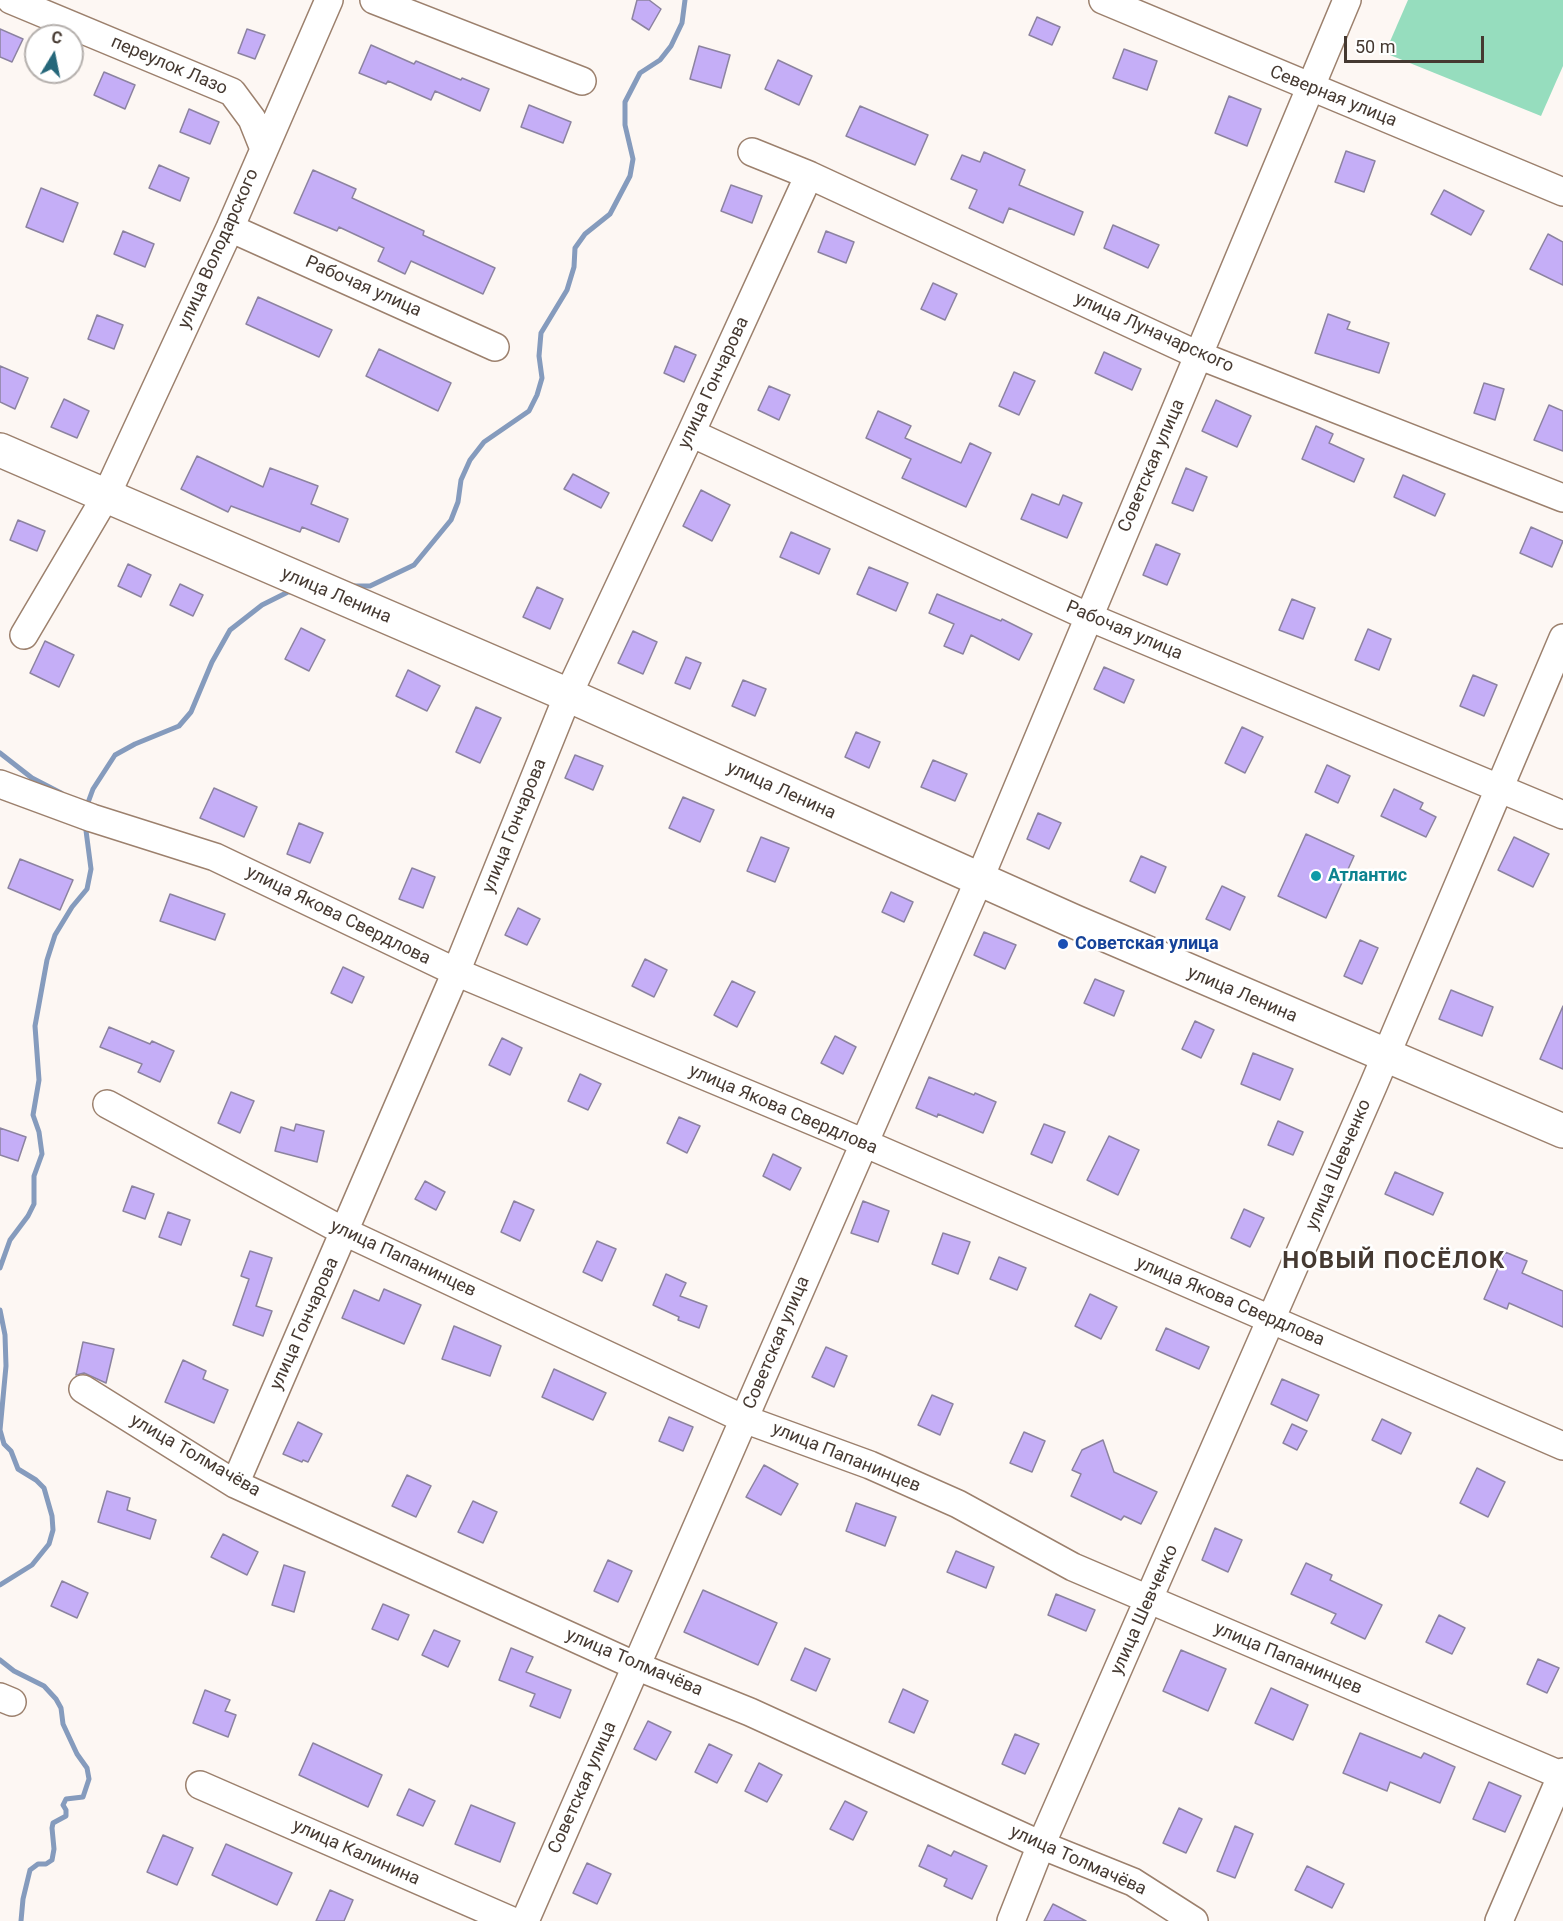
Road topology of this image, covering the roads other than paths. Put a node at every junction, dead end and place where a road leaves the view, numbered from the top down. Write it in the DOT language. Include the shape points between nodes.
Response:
graph roads {
  1 [pos="11,0"];
  2 [pos="329,0"];
  3 [pos="374,0"];
  4 [pos="1103,0"];
  5 [pos="1347,0"];
  6 [pos="582,81"];
  7 [pos="1310,88"];
  8 [pos="264,150"];
  9 [pos="752,152"];
  10 [pos="809,175"];
  11 [pos="1563,192"];
  12 [pos="230,228"];
  13 [pos="495,347"];
  14 [pos="1198,355"];
  15 [pos="691,433"];
  16 [pos="0,450"];
  17 [pos="106,495"];
  18 [pos="1563,498"];
  19 [pos="1089,617"];
  20 [pos="24,635"];
  21 [pos="1563,638"];
  22 [pos="568,695"];
  23 [pos="0,784"];
  24 [pos="1499,788"];
  25 [pos="1563,815"];
  26 [pos="979,880"];
  27 [pos="456,972"];
  28 [pos="1385,1056"];
  29 [pos="107,1104"];
  30 [pos="1563,1131"];
  31 [pos="863,1144"];
  32 [pos="345,1232"];
  33 [pos="1272,1320"];
  34 [pos="84,1389"];
  35 [pos="744,1419"];
  36 [pos="1563,1446"];
  37 [pos="235,1484"];
  38 [pos="1149,1599"];
  39 [pos="636,1666"];
  40 [pos="1562,1775"];
  41 [pos="200,1785"];
  42 [pos="1041,1845"];
  43 [pos="512,1921"];
  44 [pos="525,1921"];
  45 [pos="1011,1921"];
  46 [pos="1194,1921"];
  47 [pos="1499,1921"];
  1 -- 8 [label="street, переулок Лазо" via="232,92 252,120"];
  2 -- 8 [label="street, улица Володарского"];
  3 -- 6 [label="street"];
  4 -- 7 [label="street, Северная улица"];
  5 -- 7 [label="street, Советская улица"];
  7 -- 11 [label="street, Северная улица"];
  7 -- 14 [label="street, Советская улица"];
  8 -- 12 [label="street, улица Володарского"];
  9 -- 10 [label="street, улица Луначарского"];
  10 -- 14 [label="street, улица Луначарского"];
  10 -- 15 [label="street, улица Гончарова"];
  12 -- 13 [label="street, Рабочая улица"];
  12 -- 17 [label="street, улица Володарского"];
  14 -- 18 [label="street, улица Луначарского"];
  14 -- 19 [label="street, Советская улица"];
  15 -- 19 [label="street, Рабочая улица"];
  15 -- 22 [label="street, улица Гончарова"];
  16 -- 17 [label="main road, улица Ленина"];
  17 -- 20 [label="street, улица Володарского"];
  17 -- 22 [label="main road, улица Ленина"];
  19 -- 24 [label="street, Рабочая улица"];
  19 -- 26 [label="street, Советская улица"];
  21 -- 24 [label="street, улица Шевченко"];
  22 -- 26 [label="main road, улица Ленина"];
  22 -- 27 [label="street, улица Гончарова"];
  23 -- 27 [label="street, улица Якова Свердлова" via="215,857"];
  24 -- 25 [label="street, Рабочая улица"];
  24 -- 28 [label="street, улица Шевченко"];
  26 -- 28 [label="main road, улица Ленина"];
  26 -- 31 [label="street, Советская улица"];
  27 -- 31 [label="street, улица Якова Свердлова"];
  27 -- 32 [label="street, улица Гончарова"];
  28 -- 30 [label="main road, улица Ленина"];
  28 -- 33 [label="street, улица Шевченко"];
  29 -- 32 [label="street, улица Папанинцев"];
  31 -- 33 [label="street, улица Якова Свердлова"];
  31 -- 35 [label="street, Советская улица"];
  32 -- 35 [label="street, улица Папанинцев"];
  32 -- 37 [label="street, улица Гончарова"];
  33 -- 36 [label="street, улица Якова Свердлова"];
  33 -- 38 [label="street, улица Шевченко"];
  34 -- 37 [label="street, улица Толмачёва"];
  35 -- 38 [label="street, улица Папанинцев" via="870,1465 958,1504 1073,1567"];
  35 -- 39 [label="street, Советская улица"];
  37 -- 39 [label="street, улица Толмачёва"];
  38 -- 40 [label="street, улица Папанинцев"];
  38 -- 42 [label="street, улица Шевченко"];
  39 -- 42 [label="street, улица Толмачёва" via="750,1712"];
  39 -- 44 [label="street, Советская улица"];
  40 -- 47 [label="street"];
  41 -- 43 [label="street, улица Калинина"];
  42 -- 45 [label="street, улица Шевченко"];
  42 -- 46 [label="street, улица Толмачёва" via="1133,1882"];
}
